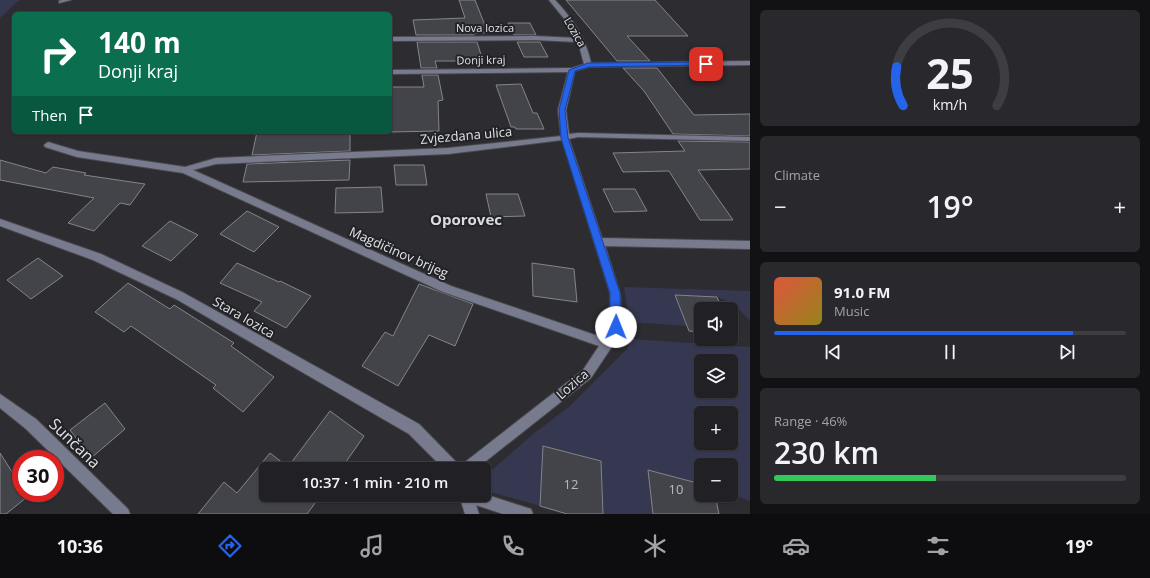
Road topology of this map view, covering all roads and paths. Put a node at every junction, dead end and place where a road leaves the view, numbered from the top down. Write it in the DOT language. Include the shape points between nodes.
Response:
graph roads {
  1 [pos="552,0"];
  2 [pos="392,39"];
  3 [pos="581,40"];
  4 [pos="750,63"];
  5 [pos="588,65"];
  6 [pos="572,70"];
  7 [pos="392,72"];
  8 [pos="565,138"];
  9 [pos="750,139"];
  10 [pos="48,145"];
  11 [pos="185,170"];
  12 [pos="0,222"];
  13 [pos="599,242"];
  14 [pos="750,245"];
  15 [pos="607,344"];
  16 [pos="0,400"];
  17 [pos="447,462"];
  18 [pos="474,462"];
  19 [pos="468,502"];
  20 [pos="488,502"];
  21 [pos="123,514"];
  22 [pos="472,514"];
  23 [pos="526,514"];
  1 -- 3 [label="street, Lozica" via="562,10"];
  2 -- 3 [label="street, Nova lozica"];
  3 -- 5 [label="street, Lozica" via="587,54"];
  4 -- 5 [label="street"];
  5 -- 6 [label="street, Lozica"];
  6 -- 7 [label="street, Donji kraj"];
  6 -- 8 [label="street, Lozica" via="562,110"];
  8 -- 9 [label="street, Zvjezdana ulica" via="578,135"];
  8 -- 11 [label="street, Zvjezdana ulica" via="448,151 216,161"];
  8 -- 13 [label="street, Lozica"];
  10 -- 11 [label="street" via="77,154"];
  11 -- 15 [label="street, Magdičinov brijeg" via="447,289"];
  12 -- 17 [label="street, Stara lozica" via="97,257 180,296 414,430"];
  13 -- 14 [label="street"];
  13 -- 15 [label="street, Lozica" via="615,293 616,327"];
  15 -- 18 [label="street, Lozica" via="587,374"];
  16 -- 21 [label="street, Sunčana" via="30,424"];
  19 -- 22 [label="street"];
  20 -- 23 [label="street"];
}
